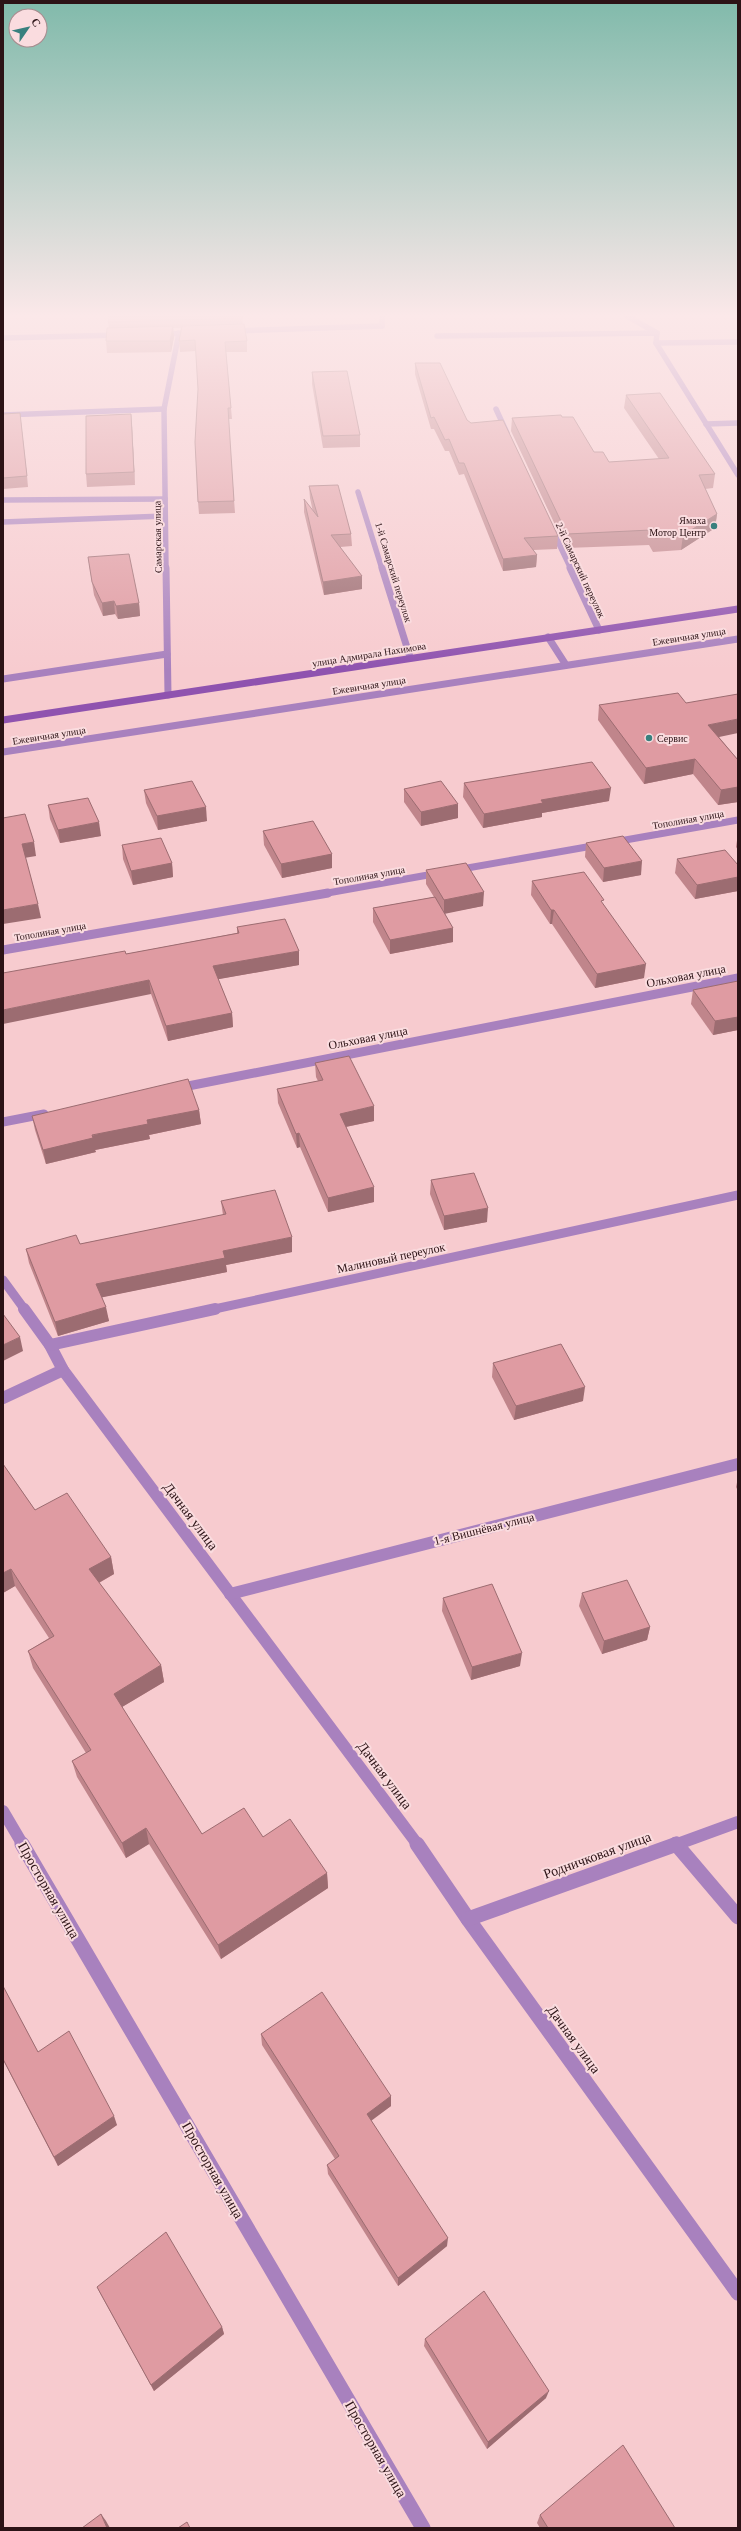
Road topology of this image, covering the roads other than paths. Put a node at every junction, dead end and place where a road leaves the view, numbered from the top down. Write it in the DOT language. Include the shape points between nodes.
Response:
graph roads {
  1 [pos="164,434"];
  2 [pos="507,434"];
  3 [pos="712,434"];
  4 [pos="509,438"];
  5 [pos="738,475"];
  6 [pos="358,492"];
  7 [pos="165,499"];
  8 [pos="3,500"];
  9 [pos="165,516"];
  10 [pos="3,522"];
  11 [pos="549,523"];
  12 [pos="738,609"];
  13 [pos="599,630"];
  14 [pos="548,638"];
  15 [pos="738,639"];
  16 [pos="167,654"];
  17 [pos="410,657"];
  18 [pos="566,665"];
  19 [pos="3,680"];
  20 [pos="168,695"];
  21 [pos="3,720"];
  22 [pos="3,752"];
  23 [pos="738,820"];
  24 [pos="3,950"];
  25 [pos="738,978"];
  26 [pos="167,1090"];
  27 [pos="50,1113"];
  28 [pos="3,1122"];
  29 [pos="738,1195"];
  30 [pos="3,1280"];
  31 [pos="50,1345"];
  32 [pos="62,1370"];
  33 [pos="3,1398"];
  34 [pos="738,1464"];
  35 [pos="230,1594"];
  36 [pos="3,1811"];
  37 [pos="738,1822"];
  38 [pos="676,1844"];
  39 [pos="738,1917"];
  40 [pos="468,1919"];
  41 [pos="738,2293"];
  42 [pos="423,2528"];
  1 -- 7 [label="street, Самарская улица"];
  2 -- 4 [label="street"];
  3 -- 5 [label="street"];
  6 -- 17 [label="street, 1-й Самарский переулок"];
  7 -- 8 [label="street"];
  7 -- 9 [label="street, Самарская улица"];
  9 -- 10 [label="street"];
  9 -- 16 [label="street, Самарская улица"];
  11 -- 13 [label="street, 2-й Самарский переулок"];
  12 -- 13 [label="main road, улица Адмирала Нахимова"];
  13 -- 14 [label="main road, улица Адмирала Нахимова"];
  14 -- 17 [label="main road, улица Адмирала Нахимова"];
  14 -- 18 [label="street"];
  15 -- 18 [label="street, Ежевичная улица"];
  16 -- 19 [label="street"];
  16 -- 20 [label="street, Самарская улица"];
  17 -- 20 [label="main road, улица Адмирала Нахимова"];
  18 -- 22 [label="street, Ежевичная улица"];
  20 -- 21 [label="main road, улица Адмирала Нахимова"];
  23 -- 24 [label="street, Тополиная улица"];
  25 -- 26 [label="street, Ольховая улица"];
  27 -- 28 [label="street"];
  29 -- 31 [label="street, Малиновый переулок"];
  30 -- 31 [label="street, Дачная улица"];
  31 -- 32 [label="street, Дачная улица"];
  32 -- 33 [label="street"];
  32 -- 35 [label="street, Дачная улица"];
  34 -- 35 [label="street, 1-я Вишнёвая улица"];
  35 -- 40 [label="street, Дачная улица" via="423,1852"];
  36 -- 42 [label="street, Просторная улица"];
  37 -- 38 [label="street, Родничковая улица"];
  38 -- 39 [label="street"];
  38 -- 40 [label="street, Родничковая улица"];
  40 -- 41 [label="street, Дачная улица"];
}
